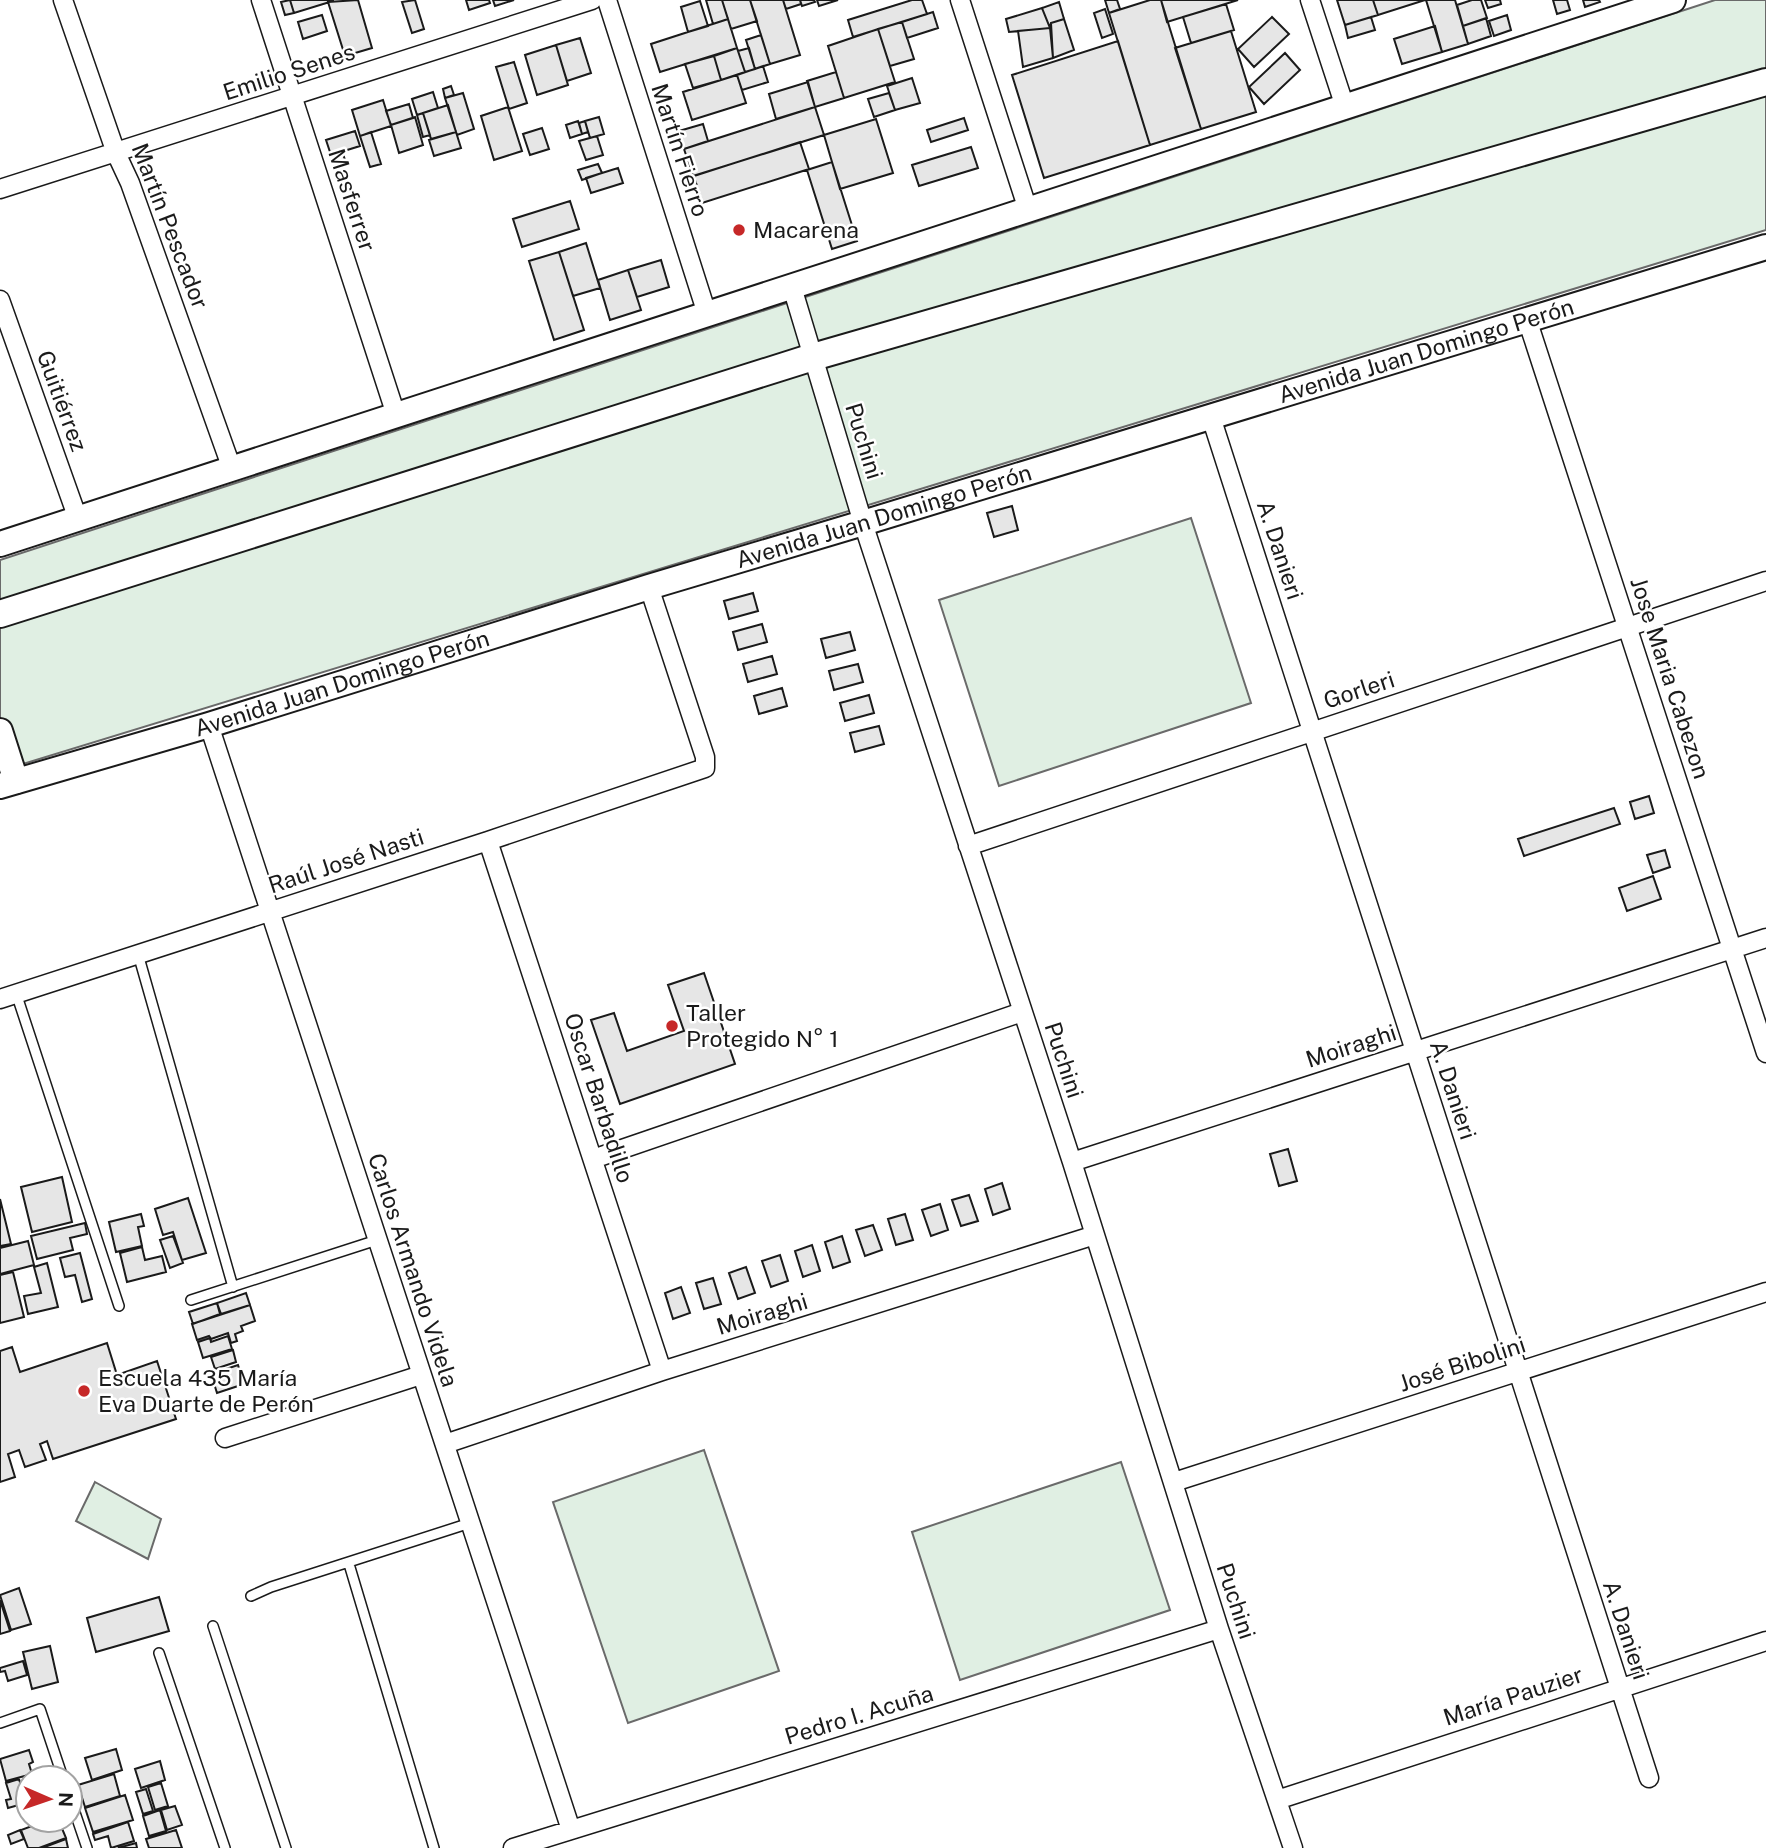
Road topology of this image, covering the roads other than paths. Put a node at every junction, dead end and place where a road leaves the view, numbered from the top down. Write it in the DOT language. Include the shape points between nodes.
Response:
graph roads {
  1 [pos="63,0"];
  2 [pos="261,0"];
  3 [pos="592,0"];
  4 [pos="607,0"];
  5 [pos="960,0"];
  6 [pos="1310,0"];
  7 [pos="1667,1"];
  8 [pos="1766,82"];
  9 [pos="292,96"];
  10 [pos="1345,107"];
  11 [pos="116,153"];
  12 [pos="0,189"];
  13 [pos="1028,210"];
  14 [pos="1766,247"];
  15 [pos="792,287"];
  16 [pos="0,300"];
  17 [pos="707,314"];
  18 [pos="1527,319"];
  19 [pos="813,357"];
  20 [pos="396,415"];
  21 [pos="1211,417"];
  22 [pos="232,469"];
  23 [pos="78,519"];
  24 [pos="863,523"];
  25 [pos="0,544"];
  26 [pos="1766,581"];
  27 [pos="649,587"];
  28 [pos="0,614"];
  29 [pos="1628,627"];
  30 [pos="209,725"];
  31 [pos="0,732"];
  32 [pos="1312,732"];
  33 [pos="8,783"];
  34 [pos="488,841"];
  35 [pos="968,846"];
  36 [pos="270,911"];
  37 [pos="1766,938"];
  38 [pos="1732,949"];
  39 [pos="138,954"];
  40 [pos="8,996"];
  41 [pos="1022,1012"];
  42 [pos="1415,1051"];
  43 [pos="1766,1053"];
  44 [pos="593,1159"];
  45 [pos="1072,1162"];
  46 [pos="1095,1235"];
  47 [pos="377,1240"];
  48 [pos="233,1287"];
  49 [pos="1766,1292"];
  50 [pos="191,1300"];
  51 [pos="119,1306"];
  52 [pos="662,1371"];
  53 [pos="1517,1372"];
  54 [pos="421,1375"];
  55 [pos="225,1438"];
  56 [pos="445,1444"];
  57 [pos="1174,1482"];
  58 [pos="470,1523"];
  59 [pos="349,1564"];
  60 [pos="251,1596"];
  61 [pos="213,1626"];
  62 [pos="1219,1629"];
  63 [pos="1766,1641"];
  64 [pos="159,1653"];
  65 [pos="1619,1688"];
  66 [pos="0,1723"];
  67 [pos="58,1764"];
  68 [pos="1649,1779"];
  69 [pos="1277,1800"];
  70 [pos="571,1830"];
  71 [pos="225,1848"];
  72 [pos="286,1848"];
  73 [pos="434,1848"];
  74 [pos="513,1848"];
  75 [pos="1293,1848"];
  1 -- 11 [label="street, Martín Pescador"];
  2 -- 9 [label="street, Masferrer"];
  3 -- 9 [label="street, Emilio Senes"];
  4 -- 17 [label="street, Martín Fierro"];
  5 -- 13 [label="street"];
  6 -- 10 [label="street"];
  7 -- 10 [label="main road"];
  8 -- 19 [label="main road"];
  9 -- 11 [label="street, Emilio Senes"];
  9 -- 20 [label="street, Masferrer"];
  10 -- 13 [label="main road"];
  11 -- 12 [label="street, Emilio Senes"];
  11 -- 22 [label="street, Martín Pescador"];
  13 -- 15 [label="main road"];
  14 -- 18 [label="main road, Avenida Juan Domingo Perón"];
  15 -- 17 [label="main road"];
  15 -- 19 [label="street, Puchini"];
  16 -- 23 [label="street, Guitiérrez"];
  17 -- 20 [label="main road"];
  18 -- 21 [label="main road, Avenida Juan Domingo Perón"];
  18 -- 29 [label="street, Jose Maria Cabezon"];
  19 -- 24 [label="street, Puchini"];
  19 -- 28 [label="main road"];
  20 -- 22 [label="main road"];
  21 -- 24 [label="main road, Avenida Juan Domingo Perón"];
  21 -- 32 [label="street, A. Danieri"];
  22 -- 23 [label="main road"];
  23 -- 25 [label="main road"];
  24 -- 27 [label="main road, Avenida Juan Domingo Perón"];
  24 -- 35 [label="street, Puchini"];
  26 -- 29 [label="street, Gorleri"];
  27 -- 30 [label="main road, Avenida Juan Domingo Perón"];
  27 -- 34 [label="street, Raúl José Nasti" via="705,768"];
  29 -- 32 [label="street, Gorleri"];
  29 -- 38 [label="street, Jose Maria Cabezon"];
  30 -- 33 [label="main road, Avenida Juan Domingo Perón"];
  30 -- 36 [label="street, Carlos Armando Videla"];
  31 -- 33 [label="main road"];
  32 -- 35 [label="street, Gorleri"];
  32 -- 42 [label="street, A. Danieri"];
  34 -- 36 [label="street, Raúl José Nasti"];
  34 -- 44 [label="street, Oscar Barbadillo"];
  35 -- 41 [label="street, Puchini"];
  36 -- 39 [label="street, Raúl José Nasti"];
  36 -- 47 [label="street, Carlos Armando Videla"];
  37 -- 38 [label="street, Moiraghi"];
  38 -- 42 [label="street, Moiraghi"];
  38 -- 43 [label="street, Jose Maria Cabezon"];
  39 -- 40 [label="street, Raúl José Nasti"];
  39 -- 48 [label="lane"];
  40 -- 51 [label="lane"];
  41 -- 44 [label="street"];
  41 -- 45 [label="street, Puchini"];
  42 -- 45 [label="street, Moiraghi"];
  42 -- 53 [label="street, A. Danieri"];
  44 -- 52 [label="street, Oscar Barbadillo"];
  45 -- 46 [label="street, Puchini"];
  46 -- 52 [label="street, Moiraghi"];
  46 -- 57 [label="street, Puchini"];
  47 -- 48 [label="lane"];
  47 -- 54 [label="street, Carlos Armando Videla"];
  48 -- 50 [label="lane"];
  49 -- 53 [label="street, José Bibolini"];
  52 -- 56 [label="street, Moiraghi"];
  53 -- 57 [label="street, José Bibolini"];
  53 -- 65 [label="street, A. Danieri"];
  54 -- 55 [label="street"];
  54 -- 56 [label="street, Carlos Armando Videla"];
  56 -- 58 [label="street, Carlos Armando Videla"];
  57 -- 62 [label="street, Puchini"];
  58 -- 59 [label="lane"];
  58 -- 70 [label="street, Carlos Armando Videla"];
  59 -- 60 [label="lane"];
  59 -- 73 [label="lane"];
  61 -- 72 [label="lane"];
  62 -- 69 [label="street, Puchini"];
  62 -- 70 [label="street, Pedro I. Acuña"];
  63 -- 65 [label="street, María Pauzier"];
  64 -- 71 [label="lane"];
  65 -- 68 [label="street, A. Danieri"];
  65 -- 69 [label="street, María Pauzier"];
  66 -- 67 [label="lane" via="40,1709"];
  69 -- 75 [label="street, Puchini"];
  70 -- 74 [label="street, Pedro I. Acuña"];
}
